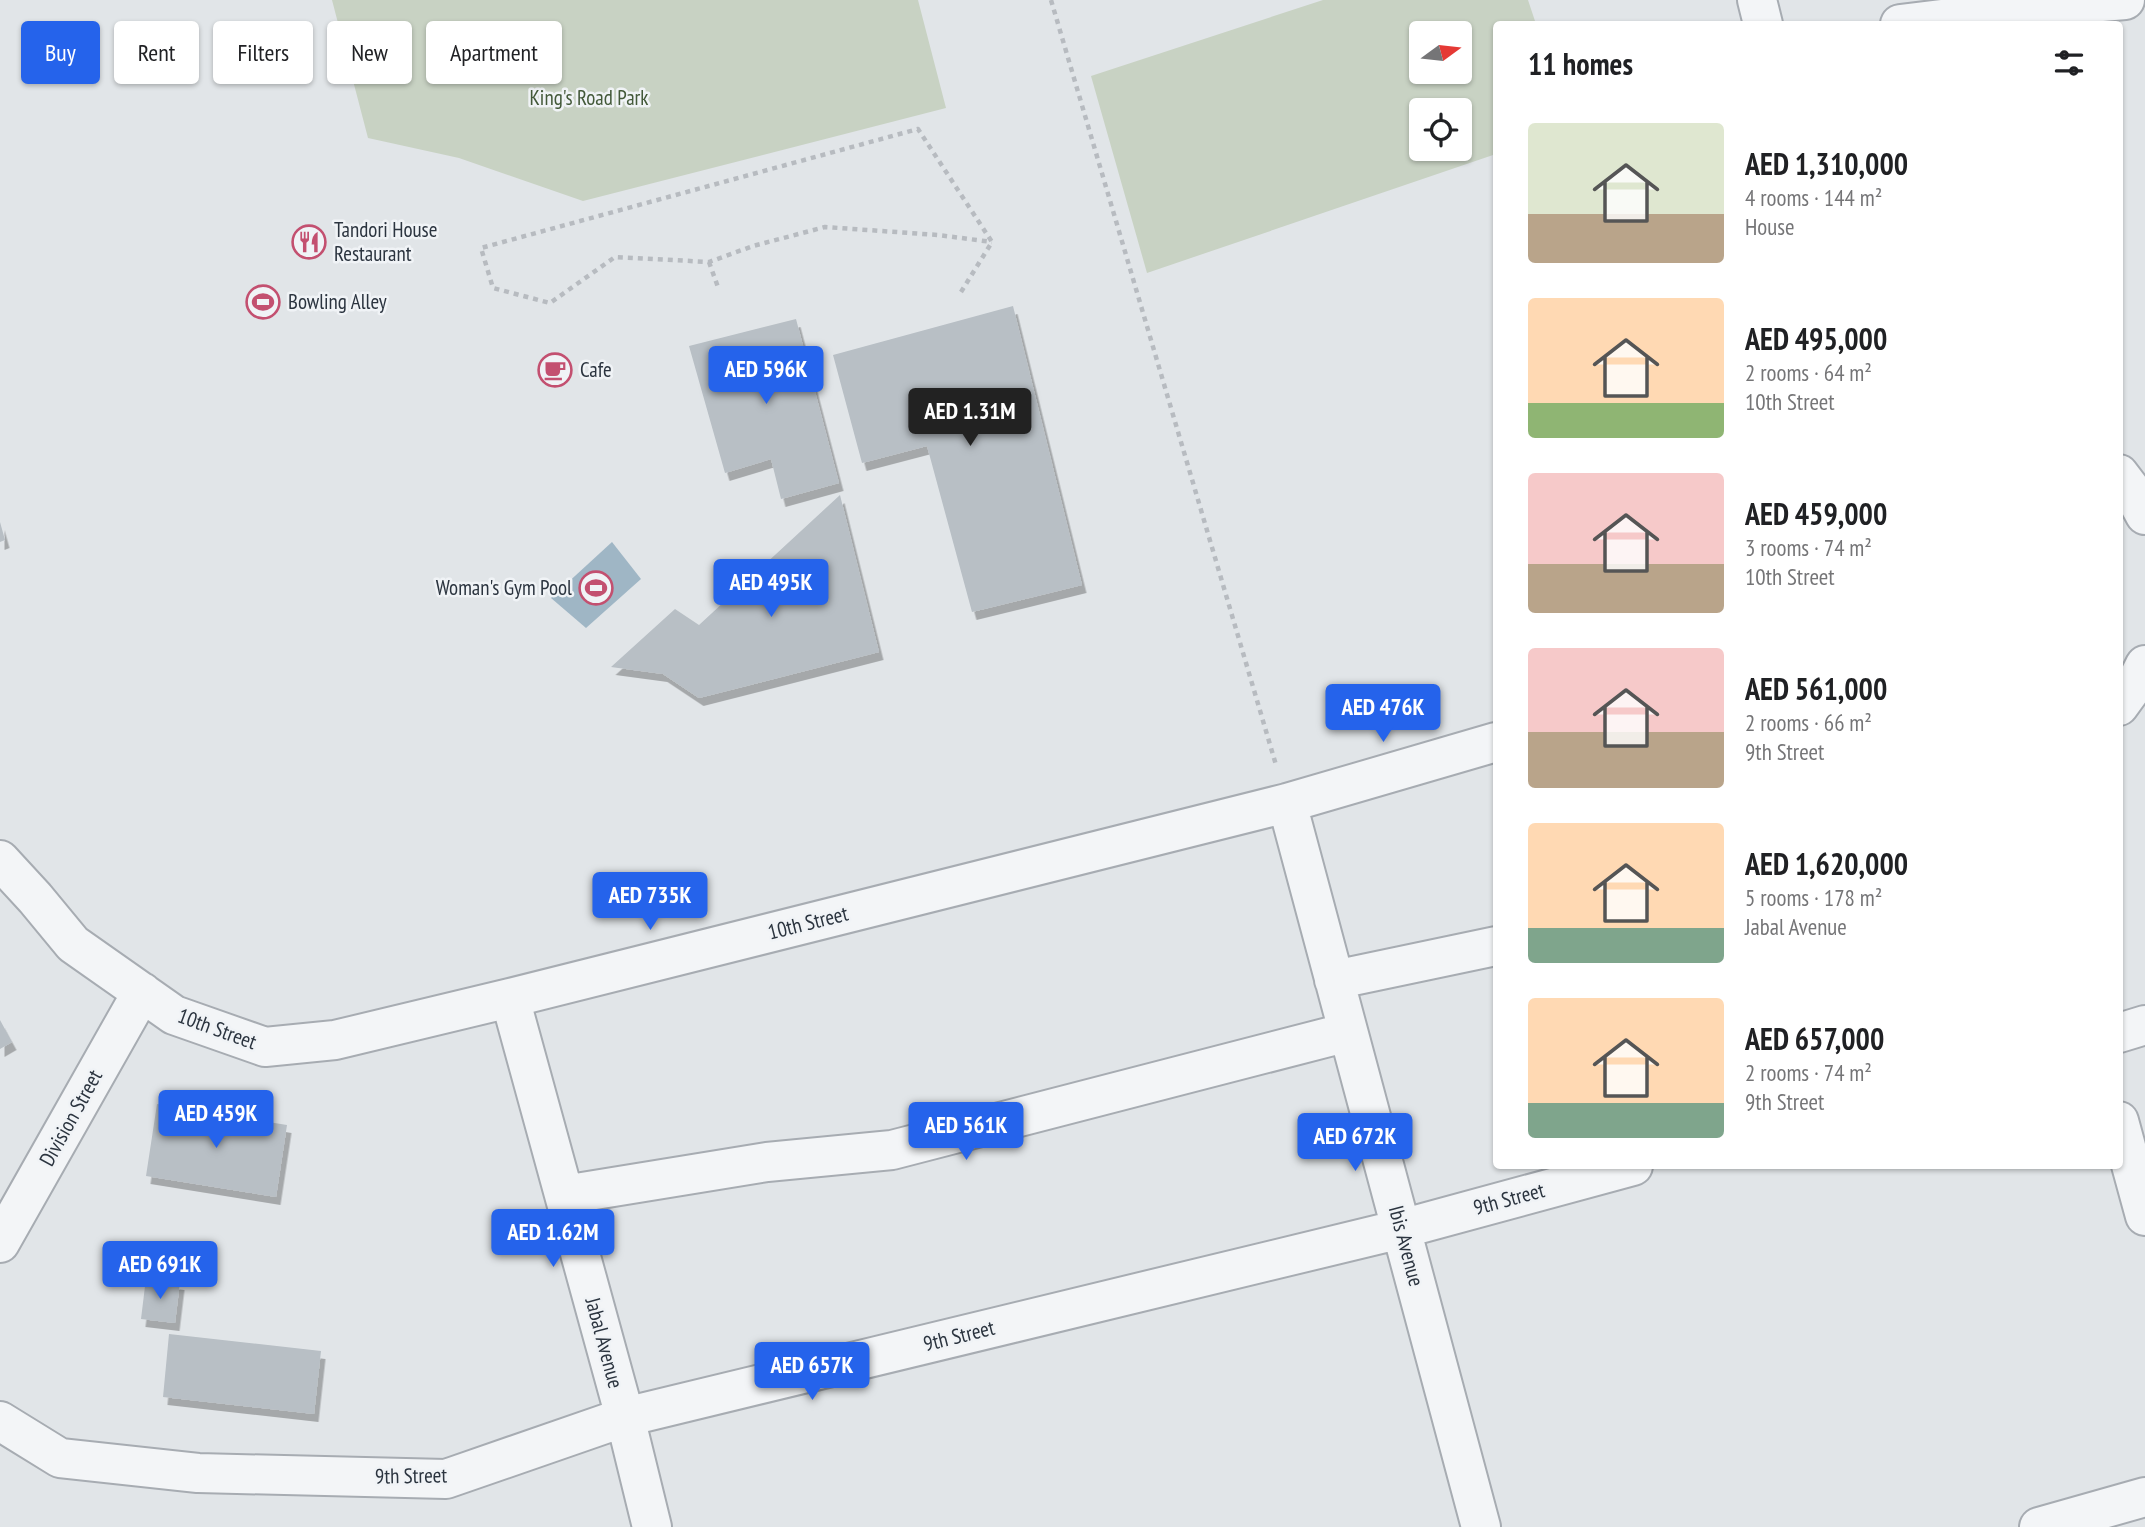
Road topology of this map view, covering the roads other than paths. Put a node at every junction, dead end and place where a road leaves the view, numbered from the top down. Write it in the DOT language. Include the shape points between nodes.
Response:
graph roads {
  1 [pos="1756,0"];
  2 [pos="2125,0"];
  3 [pos="1905,18"];
  4 [pos="1762,21"];
  5 [pos="2123,479"];
  6 [pos="2145,515"];
  7 [pos="2145,665"];
  8 [pos="2129,709"];
  9 [pos="1493,743"];
  10 [pos="1287,803"];
  11 [pos="0,860"];
  12 [pos="1493,947"];
  13 [pos="1335,980"];
  14 [pos="142,992"];
  15 [pos="510,998"];
  16 [pos="2145,1025"];
  17 [pos="2123,1031"];
  18 [pos="1348,1032"];
  19 [pos="2123,1136"];
  20 [pos="1622,1169"];
  21 [pos="12,1194"];
  22 [pos="564,1195"];
  23 [pos="2145,1216"];
  24 [pos="1401,1229"];
  25 [pos="0,1243"];
  26 [pos="625,1417"];
  27 [pos="0,1421"];
  28 [pos="2145,1497"];
  29 [pos="652,1527"];
  30 [pos="1481,1527"];
  31 [pos="2039,1527"];
  1 -- 4 [label="street"];
  2 -- 3 [label="street"];
  5 -- 6 [label="street"];
  7 -- 8 [label="street"];
  9 -- 10 [label="street, 10th Street"];
  10 -- 13 [label="street, Ibis Avenue"];
  10 -- 15 [label="street, 10th Street"];
  11 -- 14 [label="street, 10th Street" via="73,944"];
  12 -- 13 [label="street"];
  13 -- 18 [label="street, Ibis Avenue"];
  14 -- 15 [label="street, 10th Street" via="174,1015 265,1048 335,1040"];
  14 -- 21 [label="street, Division Street"];
  15 -- 22 [label="street, Jabal Avenue"];
  16 -- 17 [label="street"];
  18 -- 22 [label="street" via="892,1150 766,1162"];
  18 -- 24 [label="street, Ibis Avenue"];
  19 -- 23 [label="street"];
  20 -- 24 [label="street, 9th Street"];
  21 -- 25 [label="street, Division Street"];
  22 -- 26 [label="street, Jabal Avenue"];
  24 -- 26 [label="street, 9th Street"];
  24 -- 30 [label="street, Ibis Avenue"];
  26 -- 27 [label="street, 9th Street" via="446,1479 198,1473 60,1458"];
  26 -- 29 [label="street, Jabal Avenue"];
  28 -- 31 [label="street"];
}
